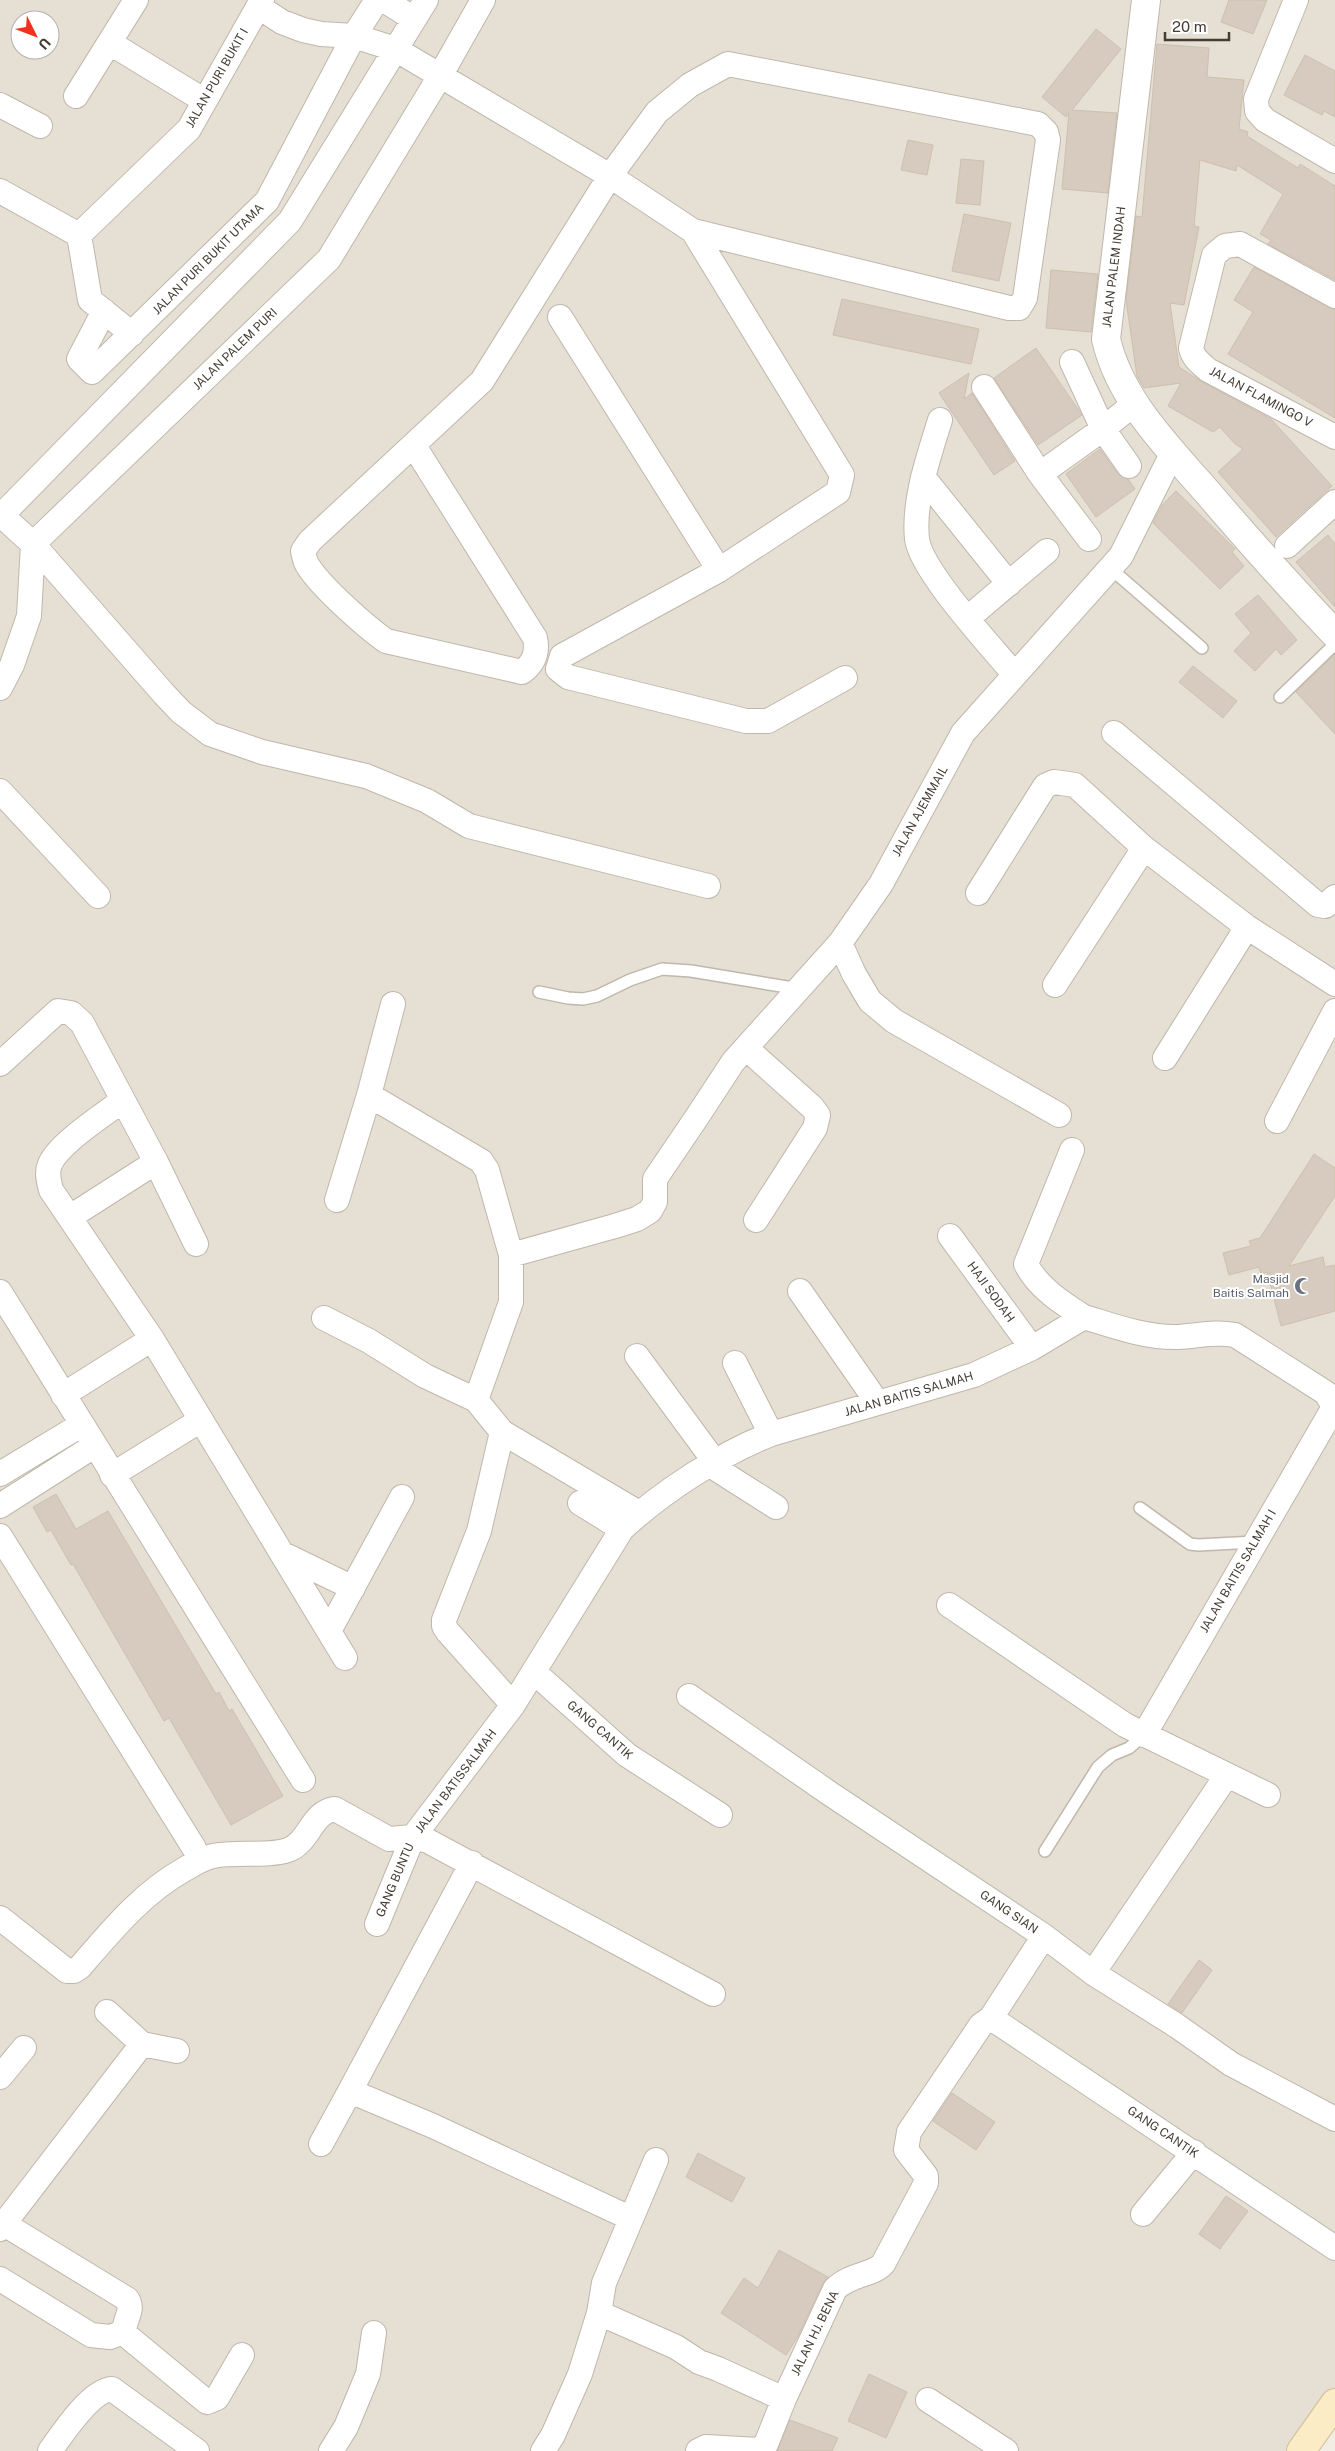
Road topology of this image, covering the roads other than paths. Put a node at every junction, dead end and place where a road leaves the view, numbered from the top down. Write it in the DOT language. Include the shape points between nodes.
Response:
graph roads {
  1 [pos="136,0"];
  2 [pos="377,0"];
  3 [pos="384,0"];
  4 [pos="483,0"];
  5 [pos="1146,0"];
  6 [pos="1296,0"];
  7 [pos="261,3"];
  8 [pos="420,10"];
  9 [pos="354,36"];
  10 [pos="110,44"];
  11 [pos="398,51"];
  12 [pos="438,74"];
  13 [pos="76,96"];
  14 [pos="205,101"];
  15 [pos="0,105"];
  16 [pos="40,126"];
  17 [pos="1335,161"];
  18 [pos="610,176"];
  19 [pos="0,191"];
  20 [pos="692,231"];
  21 [pos="79,234"];
  22 [pos="1335,296"];
  23 [pos="104,311"];
  24 [pos="560,318"];
  25 [pos="132,334"];
  26 [pos="1072,362"];
  27 [pos="984,387"];
  28 [pos="1134,404"];
  29 [pos="940,420"];
  30 [pos="1103,429"];
  31 [pos="1335,436"];
  32 [pos="414,446"];
  33 [pos="1173,452"];
  34 [pos="1129,466"];
  35 [pos="1040,474"];
  36 [pos="923,477"];
  37 [pos="1335,502"];
  38 [pos="0,516"];
  39 [pos="1089,539"];
  40 [pos="33,544"];
  41 [pos="1287,546"];
  42 [pos="1047,551"];
  43 [pos="1110,568"];
  44 [pos="719,570"];
  45 [pos="1009,584"];
  46 [pos="968,618"];
  47 [pos="1335,634"];
  48 [pos="1335,644"];
  49 [pos="1202,648"];
  50 [pos="1014,674"];
  51 [pos="845,678"];
  52 [pos="0,688"];
  53 [pos="1280,697"];
  54 [pos="1114,733"];
  55 [pos="0,791"];
  56 [pos="1144,848"];
  57 [pos="708,886"];
  58 [pos="978,892"];
  59 [pos="98,896"];
  60 [pos="1335,897"];
  61 [pos="1247,927"];
  62 [pos="840,943"];
  63 [pos="1055,984"];
  64 [pos="1335,984"];
  65 [pos="800,989"];
  66 [pos="539,992"];
  67 [pos="393,1004"];
  68 [pos="1335,1011"];
  69 [pos="746,1048"];
  70 [pos="1165,1058"];
  71 [pos="0,1064"];
  72 [pos="369,1095"];
  73 [pos="123,1100"];
  74 [pos="1059,1115"];
  75 [pos="1277,1120"];
  76 [pos="1072,1150"];
  77 [pos="156,1162"];
  78 [pos="337,1200"];
  79 [pos="70,1217"];
  80 [pos="756,1220"];
  81 [pos="950,1236"];
  82 [pos="196,1244"];
  83 [pos="511,1255"];
  84 [pos="0,1292"];
  85 [pos="800,1292"];
  86 [pos="1084,1317"];
  87 [pos="324,1318"];
  88 [pos="152,1339"];
  89 [pos="1032,1348"];
  90 [pos="637,1356"];
  91 [pos="735,1363"];
  92 [pos="63,1395"];
  93 [pos="476,1400"];
  94 [pos="877,1402"];
  95 [pos="1334,1407"];
  96 [pos="201,1420"];
  97 [pos="81,1425"];
  98 [pos="502,1432"];
  99 [pos="771,1434"];
  100 [pos="94,1446"];
  101 [pos="712,1463"];
  102 [pos="0,1474"];
  103 [pos="112,1475"];
  104 [pos="402,1497"];
  105 [pos="580,1503"];
  106 [pos="0,1506"];
  107 [pos="776,1507"];
  108 [pos="1140,1508"];
  109 [pos="630,1521"];
  110 [pos="0,1536"];
  111 [pos="1255,1542"];
  112 [pos="282,1554"];
  113 [pos="353,1588"];
  114 [pos="949,1605"];
  115 [pos="329,1631"];
  116 [pos="345,1658"];
  117 [pos="534,1673"];
  118 [pos="689,1696"];
  119 [pos="513,1705"];
  120 [pos="1144,1735"];
  121 [pos="1226,1775"];
  122 [pos="303,1780"];
  123 [pos="1268,1795"];
  124 [pos="720,1814"];
  125 [pos="414,1837"];
  126 [pos="194,1848"];
  127 [pos="1045,1851"];
  128 [pos="472,1863"];
  129 [pos="0,1918"];
  130 [pos="376,1924"];
  131 [pos="1044,1936"];
  132 [pos="1093,1973"];
  133 [pos="713,1994"];
  134 [pos="106,2012"];
  135 [pos="991,2018"];
  136 [pos="142,2044"];
  137 [pos="24,2048"];
  138 [pos="177,2051"];
  139 [pos="0,2077"];
  140 [pos="350,2091"];
  141 [pos="1335,2119"];
  142 [pos="321,2144"];
  143 [pos="1194,2152"];
  144 [pos="656,2160"];
  145 [pos="1143,2214"];
  146 [pos="630,2218"];
  147 [pos="2,2227"];
  148 [pos="1335,2248"];
  149 [pos="0,2278"];
  150 [pos="599,2313"];
  151 [pos="124,2332"];
  152 [pos="374,2333"];
  153 [pos="242,2355"];
  154 [pos="784,2399"];
  155 [pos="928,2400"];
  156 [pos="1335,2403"];
  157 [pos="50,2451"];
  158 [pos="197,2451"];
  159 [pos="331,2451"];
  160 [pos="543,2451"];
  161 [pos="698,2451"];
  162 [pos="1006,2451"];
  163 [pos="1301,2451"];
  1 -- 10 [label="street"];
  2 -- 9 [label="street, JALAN PURI BUKIT UTAMA"];
  3 -- 8 [label="street"];
  4 -- 12 [label="street, JALAN PALEM PURI"];
  5 -- 28 [label="street, JALAN PALEM INDAH" via="1106,339 1110,358"];
  6 -- 17 [label="street" via="1256,98 1257,111 1265,120"];
  7 -- 9 [label="street" via="282,22 303,30"];
  7 -- 14 [label="street, JALAN PURI BUKIT I"];
  8 -- 11 [label="street"];
  9 -- 11 [label="street"];
  9 -- 25 [label="street, JALAN PURI BUKIT UTAMA" via="267,201"];
  10 -- 13 [label="street"];
  10 -- 14 [label="street"];
  11 -- 12 [label="street"];
  11 -- 38 [label="street" via="290,222"];
  12 -- 18 [label="street"];
  12 -- 40 [label="street, JALAN PALEM PURI" via="328,259"];
  14 -- 21 [label="street, JALAN PURI BUKIT I" via="189,129"];
  15 -- 16 [label="street"];
  18 -- 20 [label="street"];
  18 -- 20 [label="street" via="657,112 690,85 728,64 1038,124 1046,132 1048,140 1026,298 1019,308"];
  18 -- 32 [label="street" via="482,381"];
  19 -- 21 [label="street"];
  20 -- 44 [label="street" via="842,475 838,492"];
  21 -- 23 [label="street" via="90,300"];
  22 -- 31 [label="street, JALAN FLAMINGO V" via="1240,244 1225,246 1214,255 1191,348 1192,354 1208,370"];
  23 -- 25 [label="street"];
  23 -- 25 [label="street, JALAN PURI BUKIT UTAMA" via="79,359 94,372"];
  24 -- 44 [label="street"];
  26 -- 30 [label="street"];
  27 -- 35 [label="street"];
  28 -- 30 [label="street"];
  28 -- 33 [label="street, JALAN PALEM INDAH"];
  29 -- 36 [label="street"];
  30 -- 34 [label="street"];
  30 -- 35 [label="street"];
  32 -- 32 [label="street" via="535,638 538,650 530,666 522,672 386,641 372,631 306,564 303,551 310,541"];
  33 -- 43 [label="street, JALAN AJEMMAIL" via="1121,556"];
  33 -- 47 [label="street, JALAN PALEM INDAH" via="1268,563"];
  35 -- 39 [label="street"];
  36 -- 45 [label="street"];
  36 -- 46 [label="street" via="917,540 929,569"];
  37 -- 41 [label="street"];
  38 -- 40 [label="street"];
  40 -- 52 [label="street" via="29,616 12,665"];
  40 -- 57 [label="street" via="164,694 210,734 262,752 366,776 426,801 469,826"];
  42 -- 45 [label="street"];
  43 -- 49 [label="lane"];
  43 -- 50 [label="street, JALAN AJEMMAIL"];
  44 -- 51 [label="street" via="562,656 558,669 568,677 746,721 768,721"];
  45 -- 46 [label="street"];
  46 -- 50 [label="street"];
  48 -- 53 [label="lane"];
  50 -- 62 [label="street, JALAN AJEMMAIL" via="963,733 881,884"];
  54 -- 60 [label="street" via="1318,905 1325,906"];
  55 -- 59 [label="street"];
  56 -- 58 [label="street" via="1075,785 1054,782 1045,786"];
  56 -- 61 [label="street"];
  56 -- 63 [label="street"];
  61 -- 64 [label="street"];
  61 -- 70 [label="street"];
  62 -- 65 [label="street, JALAN AJEMMAIL"];
  62 -- 74 [label="street" via="870,1001 894,1021"];
  65 -- 66 [label="lane" via="662,969 583,999"];
  65 -- 69 [label="street, JALAN AJEMMAIL"];
  67 -- 72 [label="street"];
  68 -- 75 [label="street"];
  69 -- 80 [label="street" via="818,1116 815,1128"];
  69 -- 83 [label="street, JALAN AJEMMAIL" via="661,1167 654,1179 655,1202 650,1211 615,1226"];
  71 -- 73 [label="street" via="58,1010 71,1013 82,1023"];
  72 -- 78 [label="street"];
  72 -- 83 [label="street" via="480,1161 487,1170"];
  73 -- 77 [label="street"];
  73 -- 79 [label="street" via="59,1150 50,1164 51,1190"];
  76 -- 86 [label="street" via="1026,1264 1032,1277"];
  77 -- 79 [label="street"];
  77 -- 82 [label="street"];
  79 -- 88 [label="street"];
  81 -- 89 [label="street, HAJI SODAH"];
  83 -- 93 [label="street" via="511,1302"];
  84 -- 92 [label="street"];
  85 -- 94 [label="street"];
  86 -- 89 [label="street, JALAN BAITIS SALMAH"];
  86 -- 95 [label="street" via="1146,1334 1176,1337 1219,1332 1235,1335 1326,1393"];
  87 -- 93 [label="street" via="425,1376"];
  88 -- 92 [label="street"];
  88 -- 96 [label="street"];
  89 -- 94 [label="street, JALAN BAITIS SALMAH" via="974,1375"];
  90 -- 101 [label="street"];
  91 -- 99 [label="street"];
  92 -- 97 [label="street"];
  93 -- 98 [label="street"];
  94 -- 99 [label="street, JALAN BAITIS SALMAH"];
  95 -- 111 [label="street, JALAN BAITIS SALMAH I"];
  96 -- 103 [label="street"];
  96 -- 112 [label="street"];
  97 -- 100 [label="street"];
  97 -- 102 [label="street"];
  98 -- 109 [label="street"];
  98 -- 119 [label="street" via="479,1531 444,1620 448,1632"];
  99 -- 101 [label="street, JALAN BAITIS SALMAH"];
  100 -- 103 [label="street"];
  100 -- 106 [label="street"];
  101 -- 107 [label="street"];
  101 -- 109 [label="street, JALAN BAITIS SALMAH"];
  103 -- 122 [label="street"];
  104 -- 113 [label="street"];
  105 -- 109 [label="street"];
  108 -- 111 [label="lane" via="1190,1544"];
  109 -- 117 [label="street, JALAN BATISSALMAH"];
  110 -- 126 [label="street"];
  111 -- 120 [label="street, JALAN BAITIS SALMAH I"];
  112 -- 113 [label="street"];
  112 -- 115 [label="street"];
  113 -- 115 [label="street"];
  114 -- 120 [label="street"];
  115 -- 116 [label="street"];
  117 -- 119 [label="street, JALAN BATISSALMAH"];
  117 -- 124 [label="street, GANG CANTIK" via="627,1755"];
  118 -- 131 [label="street, GANG SIAN"];
  119 -- 125 [label="street, JALAN BATISSALMAH"];
  120 -- 121 [label="street"];
  120 -- 127 [label="lane" via="1098,1767"];
  121 -- 123 [label="street"];
  121 -- 132 [label="street"];
  125 -- 128 [label="street"];
  125 -- 129 [label="street, JALAN BATISSALMAH" via="388,1839 335,1809 326,1810 290,1850 211,1856 172,1876 144,1896 74,1970 67,1971"];
  125 -- 130 [label="street, GANG BUNTU"];
  128 -- 133 [label="street"];
  128 -- 140 [label="street"];
  131 -- 132 [label="street, GANG SIAN"];
  131 -- 135 [label="street, JALAN HJ. BENA"];
  132 -- 141 [label="street, GANG SIAN" via="1231,2064"];
  134 -- 136 [label="street"];
  135 -- 143 [label="street, GANG CANTIK"];
  135 -- 154 [label="street, JALAN HJ. BENA" via="981,2026 909,2132 906,2150 926,2176 926,2183 885,2262 834,2289"];
  136 -- 138 [label="street"];
  136 -- 147 [label="street"];
  137 -- 139 [label="street"];
  140 -- 142 [label="street"];
  140 -- 146 [label="street"];
  143 -- 145 [label="street"];
  143 -- 148 [label="street, GANG CANTIK"];
  144 -- 146 [label="street"];
  146 -- 150 [label="street" via="604,2283"];
  147 -- 151 [label="street" via="127,2299 130,2308"];
  149 -- 151 [label="street" via="91,2335 110,2337"];
  150 -- 154 [label="street" via="676,2347 698,2362"];
  150 -- 160 [label="street" via="580,2374"];
  151 -- 153 [label="street" via="145,2353 207,2402 216,2398"];
  152 -- 159 [label="street" via="368,2374 346,2427"];
  154 -- 161 [label="street, JALAN HJ. BENA" via="768,2442 761,2449 706,2447"];
  155 -- 162 [label="street"];
  156 -- 163 [label="main road"];
  157 -- 158 [label="street" via="71,2422 95,2398 112,2389"];
}
